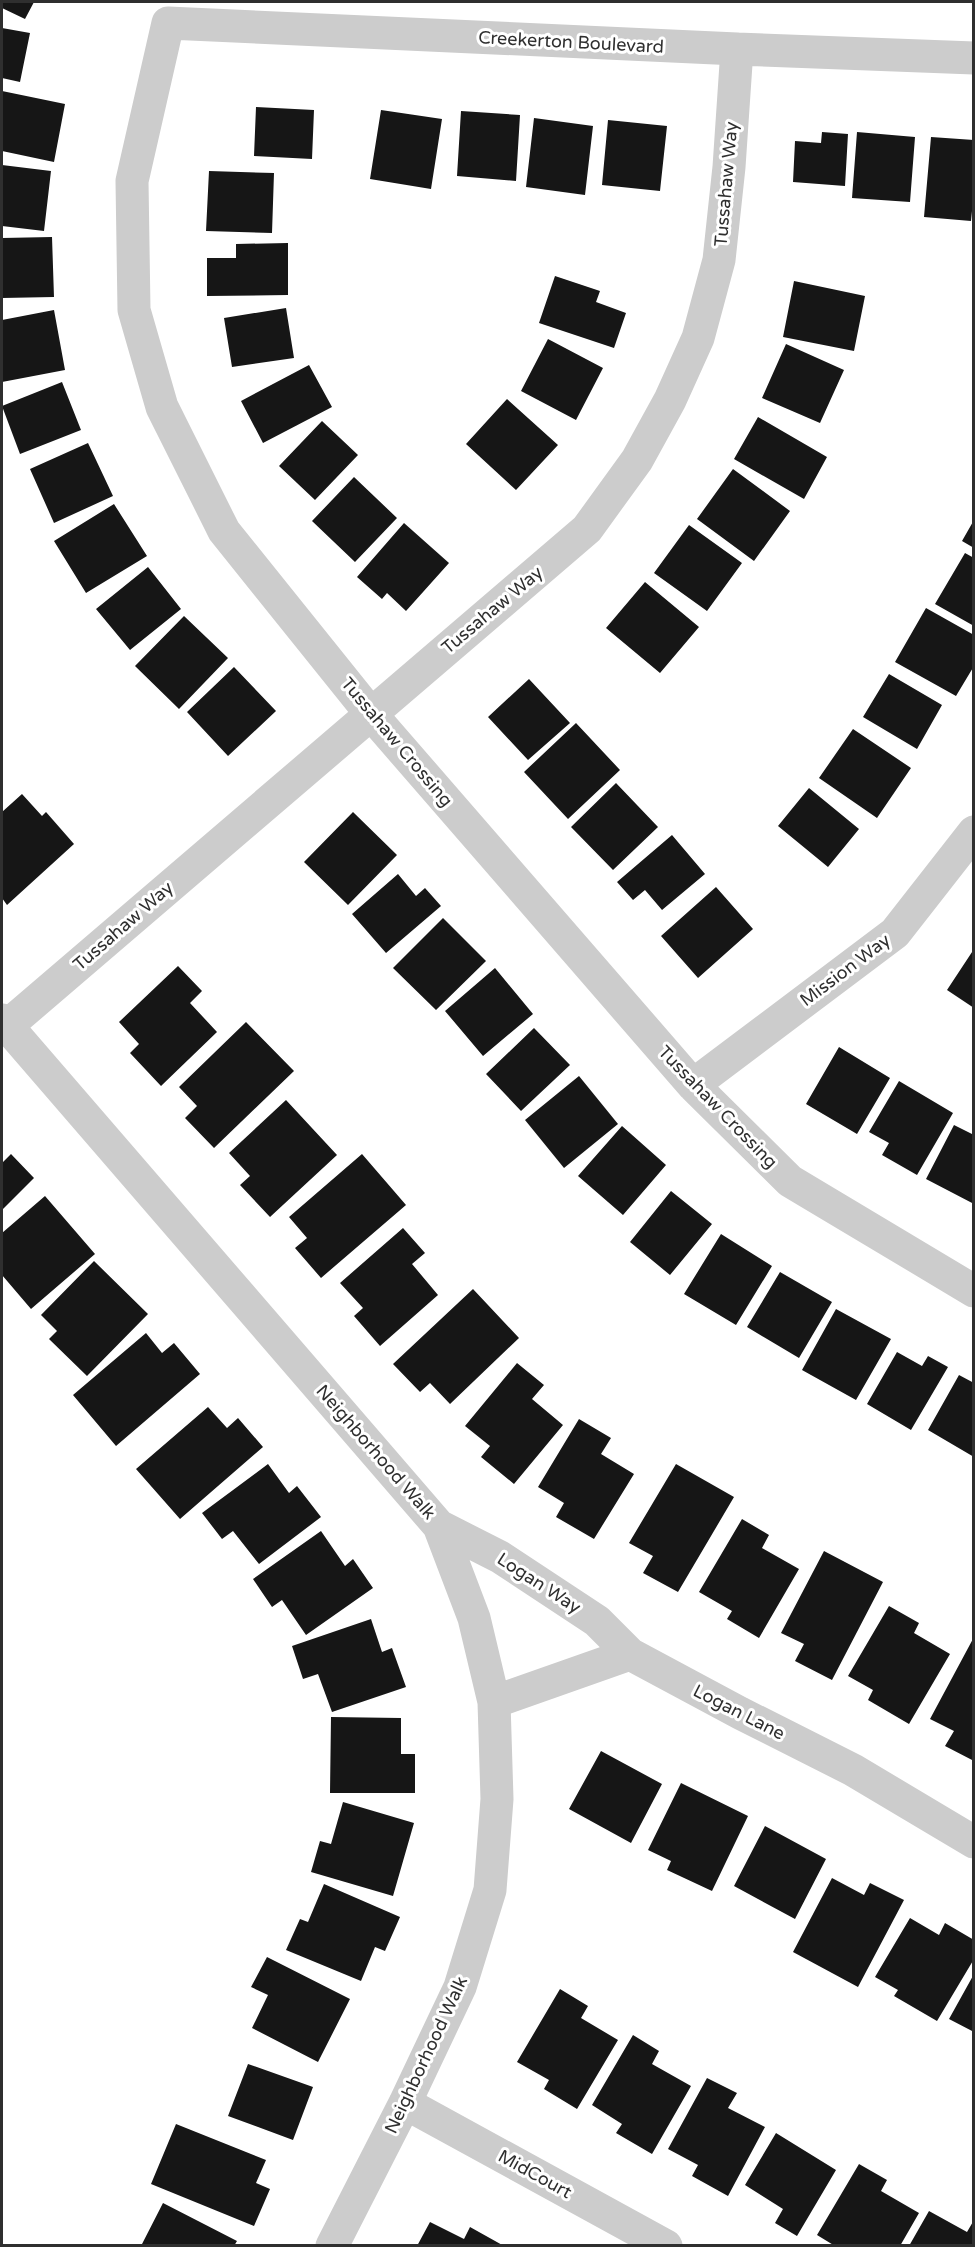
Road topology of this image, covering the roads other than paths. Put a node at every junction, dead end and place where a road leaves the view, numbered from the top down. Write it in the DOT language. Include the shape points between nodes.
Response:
graph roads {
  1 [pos="168,23"];
  2 [pos="737,49"];
  3 [pos="974,58"];
  4 [pos="371,714"];
  5 [pos="974,832"];
  6 [pos="4,1023"];
  7 [pos="693,1085"];
  8 [pos="974,1291"];
  9 [pos="439,1526"];
  10 [pos="630,1654"];
  11 [pos="494,1702"];
  12 [pos="974,1842"];
  13 [pos="405,2103"];
  14 [pos="332,2246"];
  15 [pos="666,2246"];
  1 -- 2 [label="street, Creekerton Boulevard"];
  1 -- 4 [label="street, Tussahaw Crossing" via="132,180 134,310 162,407 224,531"];
  2 -- 3 [label="street, Creekerton Boulevard"];
  2 -- 4 [label="street, Tussahaw Way" via="719,260 698,338 637,460 587,529"];
  4 -- 6 [label="street, Tussahaw Way"];
  4 -- 7 [label="street, Tussahaw Crossing"];
  5 -- 7 [label="street, Mission Way" via="895,933"];
  6 -- 9 [label="street, Neighborhood Walk"];
  7 -- 8 [label="street, Tussahaw Crossing" via="790,1182"];
  9 -- 10 [label="street, Logan Way" via="500,1557 597,1621"];
  9 -- 11 [label="street, Neighborhood Walk" via="474,1618"];
  10 -- 11 [label="street"];
  10 -- 12 [label="street, Logan Lane" via="853,1770"];
  11 -- 13 [label="street, Neighborhood Walk" via="497,1798 490,1890 460,1988"];
  13 -- 14 [label="street, Neighborhood Walk"];
  13 -- 15 [label="street, MidCourt"];
}
